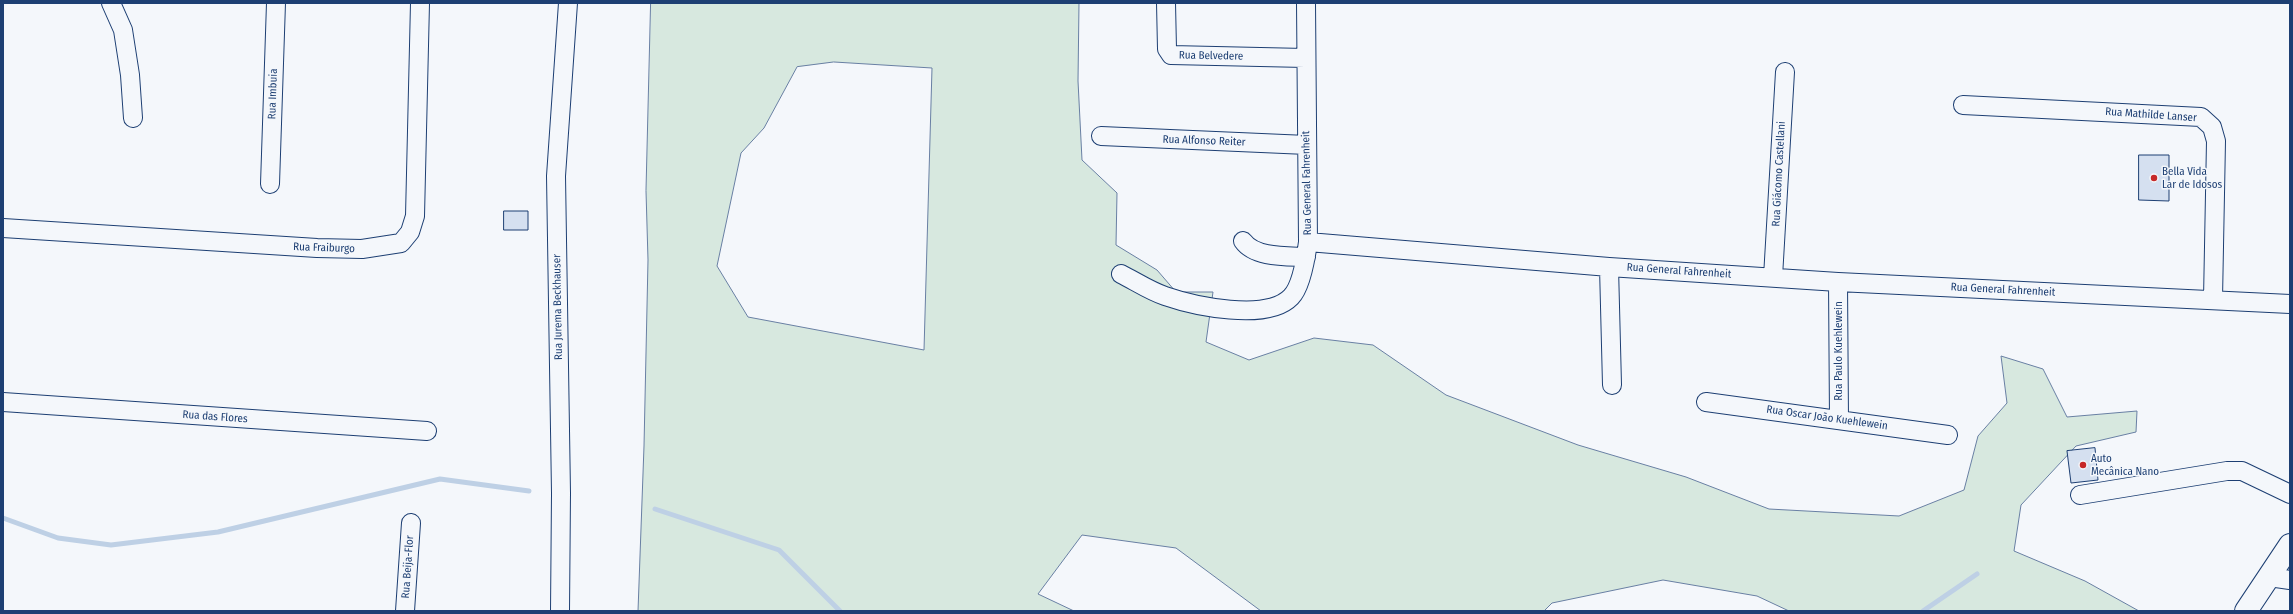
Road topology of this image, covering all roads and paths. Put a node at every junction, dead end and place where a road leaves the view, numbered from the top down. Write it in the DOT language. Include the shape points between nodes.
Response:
graph roads {
  1 [pos="111,3"];
  2 [pos="276,3"];
  3 [pos="420,3"];
  4 [pos="568,3"];
  5 [pos="1166,3"];
  6 [pos="1306,3"];
  7 [pos="1305,58"];
  8 [pos="1785,72"];
  9 [pos="1963,106"];
  10 [pos="133,118"];
  11 [pos="1101,136"];
  12 [pos="1307,145"];
  13 [pos="270,184"];
  14 [pos="3,228"];
  15 [pos="1243,241"];
  16 [pos="1307,250"];
  17 [pos="1609,267"];
  18 [pos="1121,274"];
  19 [pos="1773,277"];
  20 [pos="1838,282"];
  21 [pos="2213,299"];
  22 [pos="2290,304"];
  23 [pos="1612,385"];
  24 [pos="3,402"];
  25 [pos="1706,402"];
  26 [pos="1839,420"];
  27 [pos="428,431"];
  28 [pos="1948,434"];
  29 [pos="2290,494"];
  30 [pos="2080,496"];
  31 [pos="411,523"];
  32 [pos="2290,545"];
  33 [pos="2280,578"];
  34 [pos="405,611"];
  35 [pos="560,611"];
  36 [pos="2246,611"];
  1 -- 10 [label="street" via="123,30"];
  2 -- 13 [label="street, Rua Imbuia"];
  3 -- 14 [label="street, Rua Fraiburgo" via="415,216 410,232 401,243 362,249 317,248"];
  4 -- 35 [label="street, Rua Jurema Beckhauser" via="556,176 561,493"];
  5 -- 7 [label="street, Rua Belvedere" via="1167,49 1171,54"];
  6 -- 7 [label="street, Rua General Fahrenheit"];
  7 -- 12 [label="street, Rua General Fahrenheit"];
  8 -- 19 [label="street, Rua Giácomo Castellani"];
  9 -- 21 [label="street, Rua Mathilde Lanser" via="2201,117 2212,127 2216,141"];
  11 -- 12 [label="street, Rua Alfonso Reiter"];
  12 -- 16 [label="street, Rua General Fahrenheit"];
  15 -- 16 [label="street" via="1246,246 1262,252"];
  16 -- 17 [label="street, Rua General Fahrenheit"];
  16 -- 18 [label="street" via="1291,297 1264,310 1228,309 1195,304 1164,296"];
  17 -- 19 [label="street, Rua General Fahrenheit"];
  17 -- 23 [label="street"];
  19 -- 20 [label="street, Rua General Fahrenheit"];
  20 -- 21 [label="street, Rua General Fahrenheit"];
  20 -- 26 [label="street, Rua Paulo Kuehlewein"];
  21 -- 22 [label="street, Rua General Fahrenheit"];
  24 -- 27 [label="street, Rua das Flores"];
  25 -- 26 [label="street, Rua Oscar João Kuehlewein"];
  26 -- 28 [label="street, Rua Oscar João Kuehlewein"];
  29 -- 30 [label="street" via="2242,471 2227,471"];
  31 -- 34 [label="street, Rua Beija-Flor"];
  32 -- 33 [label="main road"];
  33 -- 36 [label="main road"];
}
